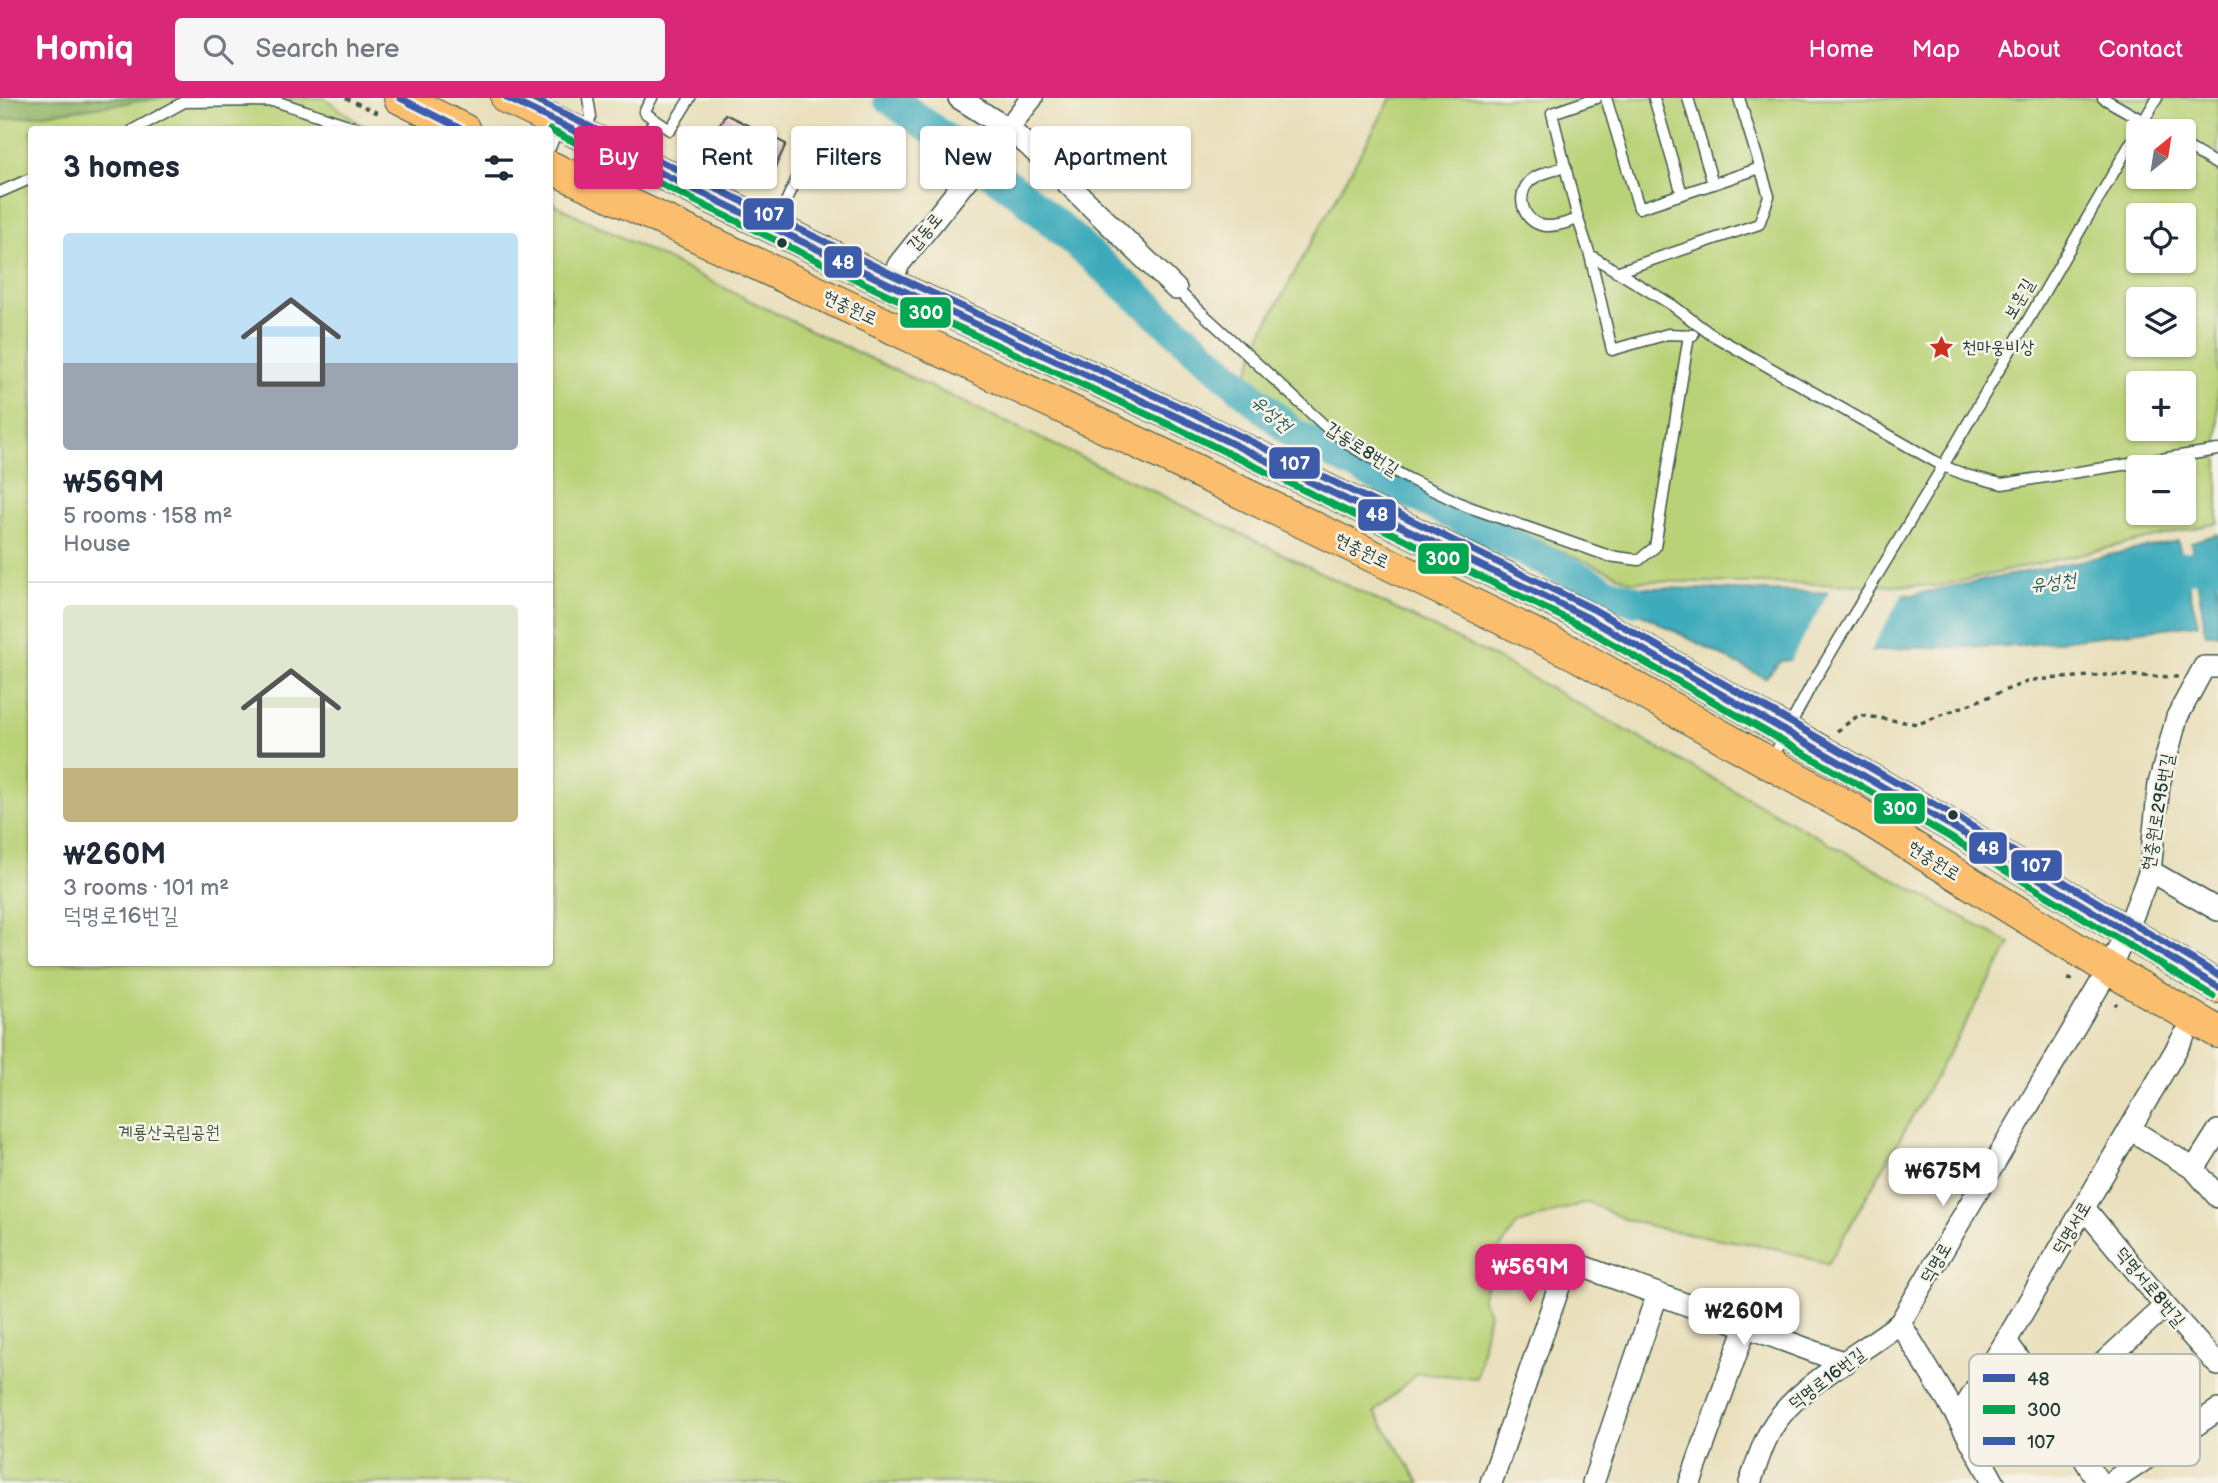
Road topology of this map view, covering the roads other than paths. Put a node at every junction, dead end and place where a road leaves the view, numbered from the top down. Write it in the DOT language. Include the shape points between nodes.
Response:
graph roads {
  1 [pos="507,98"];
  2 [pos="588,98"];
  3 [pos="652,98"];
  4 [pos="690,98"];
  5 [pos="959,98"];
  6 [pos="1032,98"];
  7 [pos="1594,98"];
  8 [pos="1606,98"];
  9 [pos="1654,98"];
  10 [pos="1688,98"];
  11 [pos="1739,98"];
  12 [pos="2103,98"];
  13 [pos="2157,98"];
  14 [pos="395,108"];
  15 [pos="2140,119"];
  16 [pos="2144,119"];
  17 [pos="655,121"];
  18 [pos="140,126"];
  19 [pos="350,126"];
  20 [pos="451,126"];
  21 [pos="549,126"];
  22 [pos="652,126"];
  23 [pos="996,126"];
  24 [pos="1010,126"];
  25 [pos="564,136"];
  26 [pos="1016,138"];
  27 [pos="2126,150"];
  28 [pos="2196,152"];
  29 [pos="2218,165"];
  30 [pos="1566,167"];
  31 [pos="553,168"];
  32 [pos="1760,168"];
  33 [pos="663,174"];
  34 [pos="28,180"];
  35 [pos="1713,184"];
  36 [pos="791,189"];
  37 [pos="960,189"];
  38 [pos="0,192"];
  39 [pos="1682,194"];
  40 [pos="1578,219"];
  41 [pos="774,228"];
  42 [pos="1590,255"];
  43 [pos="1616,272"];
  44 [pos="889,284"];
  45 [pos="1176,289"];
  46 [pos="1709,333"];
  47 [pos="1689,335"];
  48 [pos="2218,450"];
  49 [pos="1943,466"];
  50 [pos="2218,667"];
  51 [pos="1788,731"];
  52 [pos="1770,763"];
  53 [pos="2150,871"];
  54 [pos="2218,910"];
  55 [pos="2126,933"];
  56 [pos="2109,969"];
  57 [pos="2218,987"];
  58 [pos="2218,1032"];
  59 [pos="2184,1036"];
  60 [pos="2130,1129"];
  61 [pos="2218,1131"];
  62 [pos="2194,1170"];
  63 [pos="2218,1197"];
  64 [pos="2084,1208"];
  65 [pos="1657,1295"];
  66 [pos="2165,1306"];
  67 [pos="1900,1324"];
  68 [pos="1746,1326"];
  69 [pos="2006,1341"];
  70 [pos="1998,1354"];
  71 [pos="2015,1354"];
  72 [pos="2113,1354"];
  73 [pos="1846,1363"];
  74 [pos="2218,1365"];
  75 [pos="1969,1400"];
  76 [pos="2218,1410"];
  77 [pos="1958,1418"];
  78 [pos="2200,1422"];
  79 [pos="1969,1438"];
  80 [pos="1985,1466"];
  81 [pos="2089,1466"];
  82 [pos="2135,1466"];
  83 [pos="1491,1483"];
  84 [pos="1592,1483"];
  85 [pos="1690,1483"];
  86 [pos="1750,1483"];
  87 [pos="1994,1483"];
  88 [pos="2099,1483"];
  89 [pos="2110,1483"];
  1 -- 21 [label="main road"];
  2 -- 25 [label="lane" via="591,117"];
  3 -- 17 [label="lane" via="643,112"];
  4 -- 17 [label="lane" via="670,130"];
  5 -- 23 [label="street, 갑동로8번길"];
  6 -- 24 [label="street"];
  7 -- 30 [label="lane" via="1552,113"];
  8 -- 39 [label="lane" via="1639,208"];
  9 -- 39 [label="lane"];
  10 -- 35 [label="lane"];
  11 -- 32 [label="lane"];
  12 -- 15 [label="lane"];
  13 -- 16 [label="lane, 보훈길"];
  14 -- 20 [label="main road"];
  17 -- 22 [label="lane"];
  18 -- 19 [label="lane" via="184,102 275,102"];
  26 -- 45 [label="street, 갑동로8번길" via="1027,144"];
  27 -- 49 [label="lane, 보훈길"];
  28 -- 29 [label="lane"];
  30 -- 40 [label="lane"];
  30 -- 40 [label="lane" via="1529,182 1523,207 1527,216 1542,226"];
  31 -- 52 [label="main road, 현충원로" via="1164,454 1563,648"];
  32 -- 35 [label="lane"];
  32 -- 43 [label="lane" via="1769,196 1759,224"];
  33 -- 41 [label="main road"];
  34 -- 38 [label="lane"];
  35 -- 39 [label="lane"];
  36 -- 41 [label="lane"];
  37 -- 44 [label="street, 갑동로" via="899,264"];
  40 -- 42 [label="lane"];
  41 -- 44 [label="main road"];
  42 -- 43 [label="lane"];
  42 -- 47 [label="lane" via="1612,350 1668,334"];
  43 -- 46 [label="lane"];
  44 -- 51 [label="main road" via="1188,422 1588,618"];
  45 -- 47 [label="lane, 갑동로8번길" via="1354,448 1466,506 1609,556 1639,560 1655,547"];
  46 -- 47 [label="lane"];
  46 -- 49 [label="lane"];
  48 -- 49 [label="lane" via="2002,484"];
  49 -- 51 [label="lane, 보훈길"];
  50 -- 53 [label="street, 현충원로295번길" via="2204,667 2177,717 2159,784"];
  51 -- 52 [label="lane, 보훈길"];
  51 -- 55 [label="main road"];
  52 -- 56 [label="main road, 현충원로"];
  53 -- 54 [label="street"];
  53 -- 55 [label="street, 현충원로295번길"];
  55 -- 56 [label="street, 덕명로"];
  55 -- 57 [label="main road"];
  56 -- 58 [label="main road, 현충원로"];
  56 -- 67 [label="street, 덕명로"];
  59 -- 60 [label="street, 덕명서로"];
  60 -- 62 [label="street"];
  60 -- 64 [label="street, 덕명서로"];
  61 -- 62 [label="street"];
  62 -- 63 [label="street"];
  64 -- 66 [label="street, 덕명서로8번길"];
  64 -- 69 [label="street, 덕명서로"];
  65 -- 68 [label="street"];
  65 -- 83 [label="street" via="1567,1261"];
  65 -- 84 [label="street"];
  66 -- 72 [label="street"];
  66 -- 74 [label="street, 덕명서로8번길"];
  67 -- 73 [label="street, 덕명로16번길"];
  67 -- 77 [label="street"];
  68 -- 73 [label="street"];
  68 -- 85 [label="street"];
  69 -- 70 [label="street, 덕명서로"];
  69 -- 71 [label="street"];
  73 -- 86 [label="street, 덕명로16번길" via="1781,1415 1764,1443"];
  75 -- 77 [label="street, 덕명서로"];
  76 -- 78 [label="street"];
  77 -- 79 [label="street"];
  80 -- 87 [label="street"];
  81 -- 88 [label="street"];
  82 -- 89 [label="street"];
}
